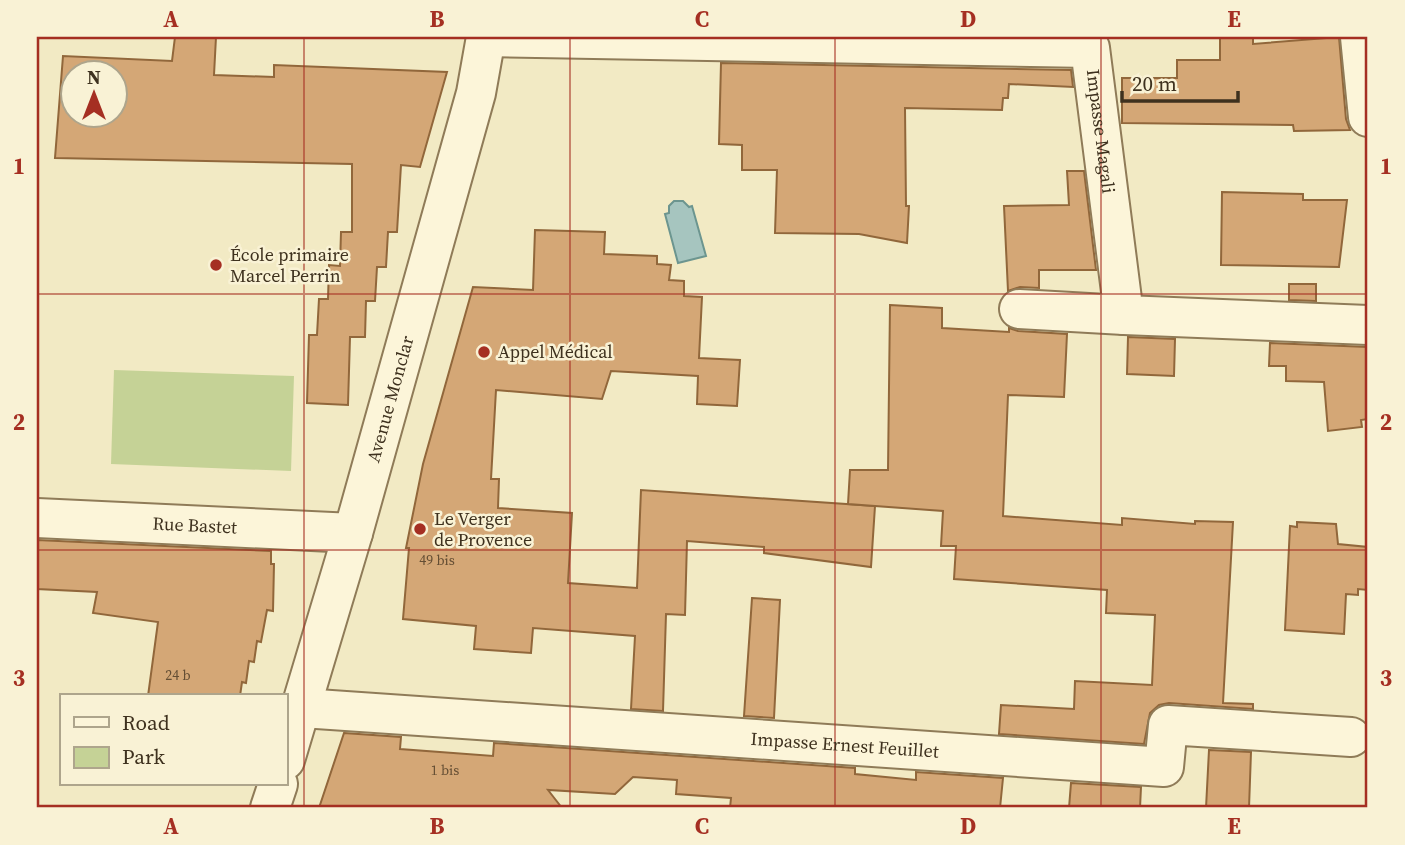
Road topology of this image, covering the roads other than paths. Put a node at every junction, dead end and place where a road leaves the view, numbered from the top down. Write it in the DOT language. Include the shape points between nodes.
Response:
graph roads {
  1 [pos="486,37"];
  2 [pos="1360,37"];
  3 [pos="1368,117"];
  4 [pos="1020,309"];
  5 [pos="1124,315"];
  6 [pos="1368,325"];
  7 [pos="37,518"];
  8 [pos="353,533"];
  9 [pos="302,708"];
  10 [pos="1351,737"];
  11 [pos="287,754"];
  12 [pos="277,786"];
  13 [pos="270,808"];
  1 -- 5 [label="street, Impasse Magali" via="1090,48"];
  1 -- 8 [label="street, Avenue Monclar" via="476,93"];
  2 -- 3 [label="street"];
  4 -- 5 [label="street"];
  5 -- 6 [label="street"];
  7 -- 8 [label="street, Rue Bastet"];
  8 -- 9 [label="street, Avenue Monclar"];
  9 -- 10 [label="street, Impasse Ernest Feuillet" via="1164,767 1168,725"];
  9 -- 11 [label="street, Avenue Monclar"];
  12 -- 13 [label="street"];
}
